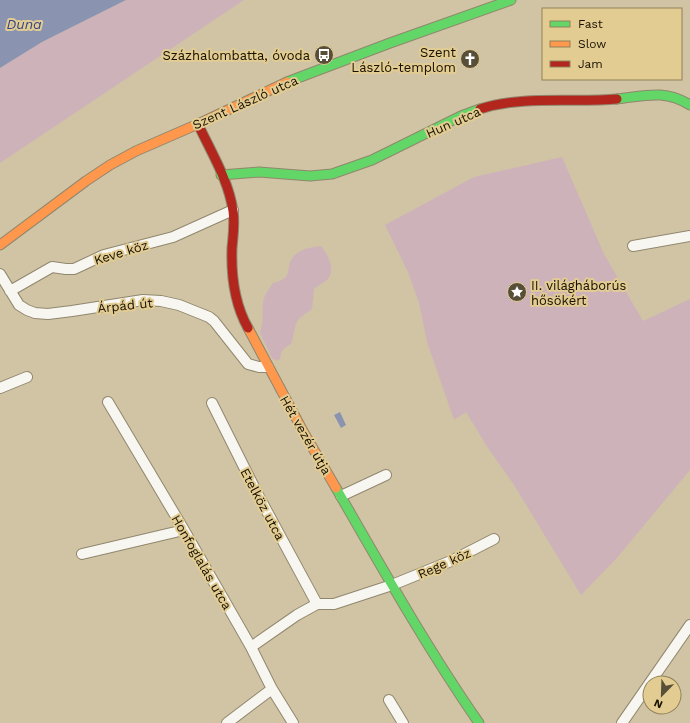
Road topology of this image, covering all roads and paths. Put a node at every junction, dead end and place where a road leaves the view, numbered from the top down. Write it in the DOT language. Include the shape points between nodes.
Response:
graph roads {
  1 [pos="511,0"];
  2 [pos="690,104"];
  3 [pos="198,124"];
  4 [pos="221,175"];
  5 [pos="233,210"];
  6 [pos="690,236"];
  7 [pos="0,245"];
  8 [pos="633,246"];
  9 [pos="0,274"];
  10 [pos="10,291"];
  11 [pos="268,367"];
  12 [pos="27,377"];
  13 [pos="0,388"];
  14 [pos="108,402"];
  15 [pos="212,403"];
  16 [pos="386,475"];
  17 [pos="341,496"];
  18 [pos="184,530"];
  19 [pos="494,539"];
  20 [pos="82,554"];
  21 [pos="392,585"];
  22 [pos="317,604"];
  23 [pos="690,625"];
  24 [pos="251,647"];
  25 [pos="272,689"];
  26 [pos="388,700"];
  27 [pos="227,723"];
  28 [pos="293,723"];
  29 [pos="403,723"];
  30 [pos="479,723"];
  31 [pos="622,723"];
  1 -- 3 [label="street, Szent László utca" via="290,81"];
  2 -- 4 [label="street, Hun utca" via="662,93 616,99 505,103 470,112 393,150 332,174 309,176 248,171"];
  3 -- 4 [label="street, Hét vezér útja"];
  3 -- 7 [label="street, Szent László utca" via="110,165"];
  4 -- 5 [label="street, Hét vezér útja"];
  5 -- 10 [label="street, Keve köz" via="173,237 104,255 74,269 52,267"];
  5 -- 11 [label="street, Hét vezér útja" via="231,261 236,302"];
  6 -- 8 [label="street"];
  9 -- 10 [label="street, Árpád út"];
  10 -- 11 [label="street, Árpád út" via="19,305 35,313 48,314 143,300 179,305 214,321 248,364"];
  11 -- 17 [label="street, Hét vezér útja"];
  12 -- 13 [label="street"];
  14 -- 18 [label="street, Honfoglalás utca"];
  15 -- 22 [label="street, Etelköz utca" via="257,494"];
  16 -- 17 [label="street"];
  17 -- 21 [label="street, Hét vezér útja"];
  18 -- 20 [label="street"];
  18 -- 24 [label="street, Honfoglalás utca"];
  19 -- 21 [label="street, Rege köz" via="451,562"];
  21 -- 22 [label="street, Rege köz" via="334,604"];
  21 -- 30 [label="street, Hét vezér útja" via="452,684"];
  22 -- 24 [label="street"];
  23 -- 31 [label="street"];
  24 -- 25 [label="street, Honfoglalás utca"];
  25 -- 27 [label="street"];
  25 -- 28 [label="street, Honfoglalás utca"];
  26 -- 29 [label="street"];
}
